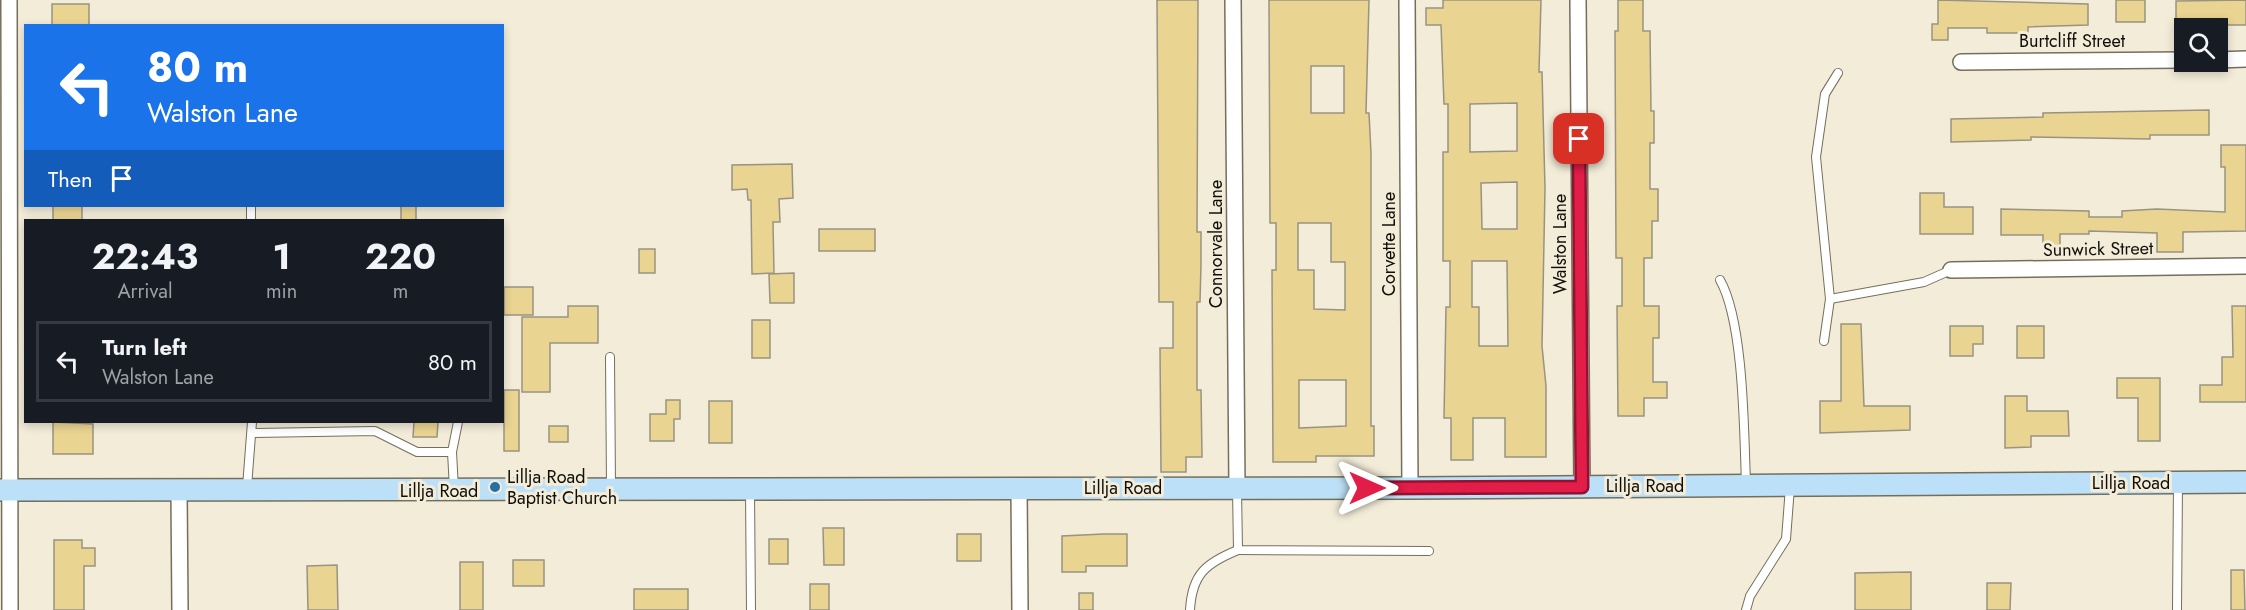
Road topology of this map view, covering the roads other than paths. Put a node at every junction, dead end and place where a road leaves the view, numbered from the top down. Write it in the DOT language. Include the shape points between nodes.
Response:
graph roads {
  1 [pos="9,0"];
  2 [pos="1233,0"];
  3 [pos="1407,0"];
  4 [pos="1578,0"];
  5 [pos="2246,59"];
  6 [pos="2174,60"];
  7 [pos="2228,60"];
  8 [pos="1960,62"];
  9 [pos="1838,73"];
  10 [pos="2246,266"];
  11 [pos="1951,270"];
  12 [pos="1720,280"];
  13 [pos="1830,299"];
  14 [pos="1824,341"];
  15 [pos="610,357"];
  16 [pos="252,423"];
  17 [pos="458,423"];
  18 [pos="252,433"];
  19 [pos="452,452"];
  20 [pos="2178,482"];
  21 [pos="2246,482"];
  22 [pos="1790,485"];
  23 [pos="1746,486"];
  24 [pos="1582,487"];
  25 [pos="1019,488"];
  26 [pos="1238,488"];
  27 [pos="1410,488"];
  28 [pos="750,489"];
  29 [pos="6,490"];
  30 [pos="611,490"];
  31 [pos="179,491"];
  32 [pos="246,491"];
  33 [pos="454,491"];
  34 [pos="1238,550"];
  35 [pos="1430,551"];
  36 [pos="10,610"];
  37 [pos="180,610"];
  38 [pos="751,610"];
  39 [pos="1020,610"];
  40 [pos="1190,610"];
  41 [pos="1746,610"];
  42 [pos="2176,610"];
  1 -- 29 [label="street"];
  2 -- 26 [label="street, Connorvale Lane"];
  3 -- 27 [label="street, Corvette Lane"];
  4 -- 24 [label="street, Walston Lane"];
  5 -- 7 [label="street"];
  6 -- 8 [label="street, Burtcliff Street"];
  9 -- 13 [label="lane" via="1825,94 1816,157"];
  10 -- 11 [label="street, Sunwick Street"];
  11 -- 13 [label="lane" via="1923,282"];
  12 -- 23 [label="lane" via="1728,295 1737,356"];
  13 -- 14 [label="lane"];
  15 -- 30 [label="lane"];
  16 -- 18 [label="lane"];
  17 -- 19 [label="lane"];
  18 -- 19 [label="lane" via="375,431 417,452"];
  18 -- 32 [label="lane"];
  19 -- 33 [label="lane"];
  20 -- 21 [label="street, Lillja Road"];
  20 -- 22 [label="street, Lillja Road"];
  20 -- 42 [label="lane"];
  22 -- 23 [label="street, Lillja Road"];
  22 -- 41 [label="lane" via="1786,539 1750,596"];
  23 -- 24 [label="street, Lillja Road"];
  24 -- 27 [label="street, Lillja Road"];
  25 -- 26 [label="street, Lillja Road"];
  25 -- 28 [label="street, Lillja Road"];
  25 -- 39 [label="street"];
  26 -- 27 [label="street, Lillja Road"];
  26 -- 34 [label="lane"];
  28 -- 30 [label="street, Lillja Road"];
  28 -- 38 [label="lane"];
  29 -- 31 [label="street, Lillja Road"];
  29 -- 36 [label="street"];
  30 -- 33 [label="street, Lillja Road"];
  31 -- 32 [label="street, Lillja Road"];
  31 -- 37 [label="street"];
  32 -- 33 [label="street, Lillja Road"];
  34 -- 35 [label="lane"];
  34 -- 40 [label="lane" via="1216,559 1200,572 1191,592"];
}
